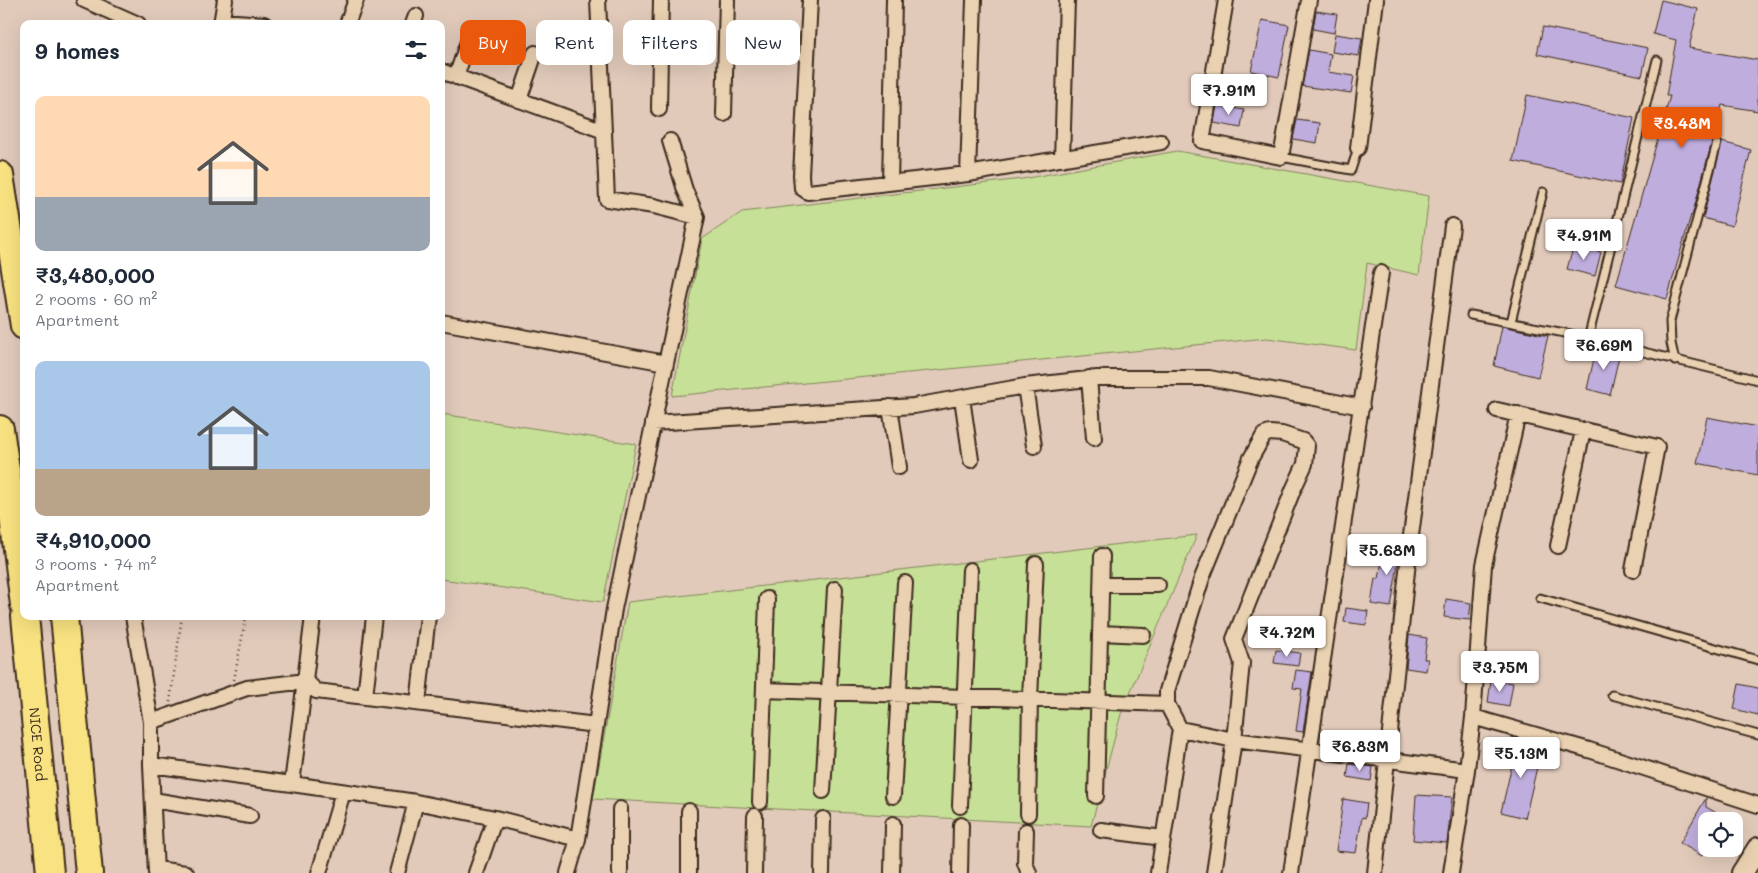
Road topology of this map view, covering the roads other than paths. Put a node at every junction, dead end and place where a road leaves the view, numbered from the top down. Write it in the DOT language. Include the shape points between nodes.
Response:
graph roads {
  1 [pos="84,0"];
  2 [pos="225,0"];
  3 [pos="356,0"];
  4 [pos="598,0"];
  5 [pos="661,0"];
  6 [pos="727,0"];
  7 [pos="810,0"];
  8 [pos="894,0"];
  9 [pos="974,0"];
  10 [pos="1067,0"];
  11 [pos="1226,0"];
  12 [pos="1309,0"];
  13 [pos="1376,0"];
  14 [pos="129,20"];
  15 [pos="222,20"];
  16 [pos="348,20"];
  17 [pos="535,53"];
  18 [pos="1657,60"];
  19 [pos="460,65"];
  20 [pos="445,73"];
  21 [pos="456,77"];
  22 [pos="518,100"];
  23 [pos="659,109"];
  24 [pos="724,114"];
  25 [pos="604,131"];
  26 [pos="670,142"];
  27 [pos="1162,142"];
  28 [pos="1717,143"];
  29 [pos="1358,148"];
  30 [pos="1280,157"];
  31 [pos="1062,159"];
  32 [pos="968,174"];
  33 [pos="0,175"];
  34 [pos="890,182"];
  35 [pos="1543,192"];
  36 [pos="697,217"];
  37 [pos="1452,226"];
  38 [pos="1381,272"];
  39 [pos="20,301"];
  40 [pos="1471,315"];
  41 [pos="1511,322"];
  42 [pos="445,323"];
  43 [pos="1588,339"];
  44 [pos="1675,361"];
  45 [pos="666,363"];
  46 [pos="1089,378"];
  47 [pos="1758,380"];
  48 [pos="1025,386"];
  49 [pos="962,398"];
  50 [pos="1362,407"];
  51 [pos="890,408"];
  52 [pos="1497,410"];
  53 [pos="1518,414"];
  54 [pos="653,423"];
  55 [pos="0,429"];
  56 [pos="1583,431"];
  57 [pos="1094,438"];
  58 [pos="1034,446"];
  59 [pos="971,460"];
  60 [pos="899,467"];
  61 [pos="1558,546"];
  62 [pos="1102,556"];
  63 [pos="1036,564"];
  64 [pos="970,570"];
  65 [pos="1633,570"];
  66 [pos="20,573"];
  67 [pos="906,582"];
  68 [pos="1158,584"];
  69 [pos="1101,585"];
  70 [pos="835,589"];
  71 [pos="1540,598"];
  72 [pos="767,599"];
  73 [pos="25,620"];
  74 [pos="64,620"];
  75 [pos="135,620"];
  76 [pos="313,620"];
  77 [pos="374,620"];
  78 [pos="428,620"];
  79 [pos="1100,633"];
  80 [pos="1143,635"];
  81 [pos="1758,660"];
  82 [pos="306,681"];
  83 [pos="764,690"];
  84 [pos="829,692"];
  85 [pos="898,696"];
  86 [pos="1612,696"];
  87 [pos="365,697"];
  88 [pos="965,697"];
  89 [pos="1030,699"];
  90 [pos="1099,701"];
  91 [pos="418,703"];
  92 [pos="1166,704"];
  93 [pos="1473,716"];
  94 [pos="151,722"];
  95 [pos="596,725"];
  96 [pos="1180,729"];
  97 [pos="1758,736"];
  98 [pos="1234,740"];
  99 [pos="1310,750"];
  100 [pos="1387,761"];
  101 [pos="151,766"];
  102 [pos="1467,770"];
  103 [pos="292,784"];
  104 [pos="823,791"];
  105 [pos="343,792"];
  106 [pos="893,796"];
  107 [pos="1096,796"];
  108 [pos="152,800"];
  109 [pos="416,802"];
  110 [pos="760,802"];
  111 [pos="1758,805"];
  112 [pos="960,806"];
  113 [pos="620,809"];
  114 [pos="689,811"];
  115 [pos="1028,814"];
  116 [pos="250,816"];
  117 [pos="755,816"];
  118 [pos="494,818"];
  119 [pos="823,819"];
  120 [pos="892,824"];
  121 [pos="961,825"];
  122 [pos="1101,830"];
  123 [pos="1026,832"];
  124 [pos="1163,838"];
  125 [pos="578,839"];
  126 [pos="156,871"];
  127 [pos="50,873"];
  128 [pos="89,873"];
  129 [pos="186,873"];
  130 [pos="319,873"];
  131 [pos="396,873"];
  132 [pos="476,873"];
  133 [pos="568,873"];
  134 [pos="620,873"];
  135 [pos="689,873"];
  136 [pos="754,873"];
  137 [pos="822,873"];
  138 [pos="892,873"];
  139 [pos="960,873"];
  140 [pos="1029,873"];
  141 [pos="1158,873"];
  142 [pos="1214,873"];
  143 [pos="1291,873"];
  144 [pos="1375,873"];
  145 [pos="1451,873"];
  1 -- 14 [label="street"];
  2 -- 15 [label="street"];
  3 -- 16 [label="street"];
  4 -- 25 [label="street"];
  5 -- 23 [label="street"];
  6 -- 24 [label="street"];
  7 -- 34 [label="street" via="802,188 808,192"];
  8 -- 34 [label="street"];
  9 -- 32 [label="street"];
  10 -- 31 [label="street"];
  11 -- 30 [label="street" via="1202,141"];
  12 -- 30 [label="street"];
  13 -- 29 [label="street"];
  17 -- 22 [label="street"];
  18 -- 43 [label="lane"];
  19 -- 21 [label="street"];
  20 -- 21 [label="street"];
  21 -- 22 [label="street"];
  22 -- 25 [label="street"];
  25 -- 36 [label="street" via="607,199"];
  26 -- 36 [label="street" via="684,190"];
  27 -- 31 [label="street"];
  28 -- 44 [label="lane" via="1670,321 1670,344"];
  29 -- 30 [label="lane" via="1351,170"];
  31 -- 32 [label="street"];
  32 -- 34 [label="street"];
  33 -- 39 [label="highway"];
  35 -- 41 [label="lane"];
  36 -- 45 [label="street"];
  37 -- 100 [label="street" via="1410,544"];
  38 -- 50 [label="street"];
  40 -- 41 [label="lane"];
  41 -- 43 [label="lane"];
  42 -- 45 [label="street"];
  43 -- 44 [label="lane"];
  44 -- 47 [label="lane"];
  45 -- 54 [label="street"];
  46 -- 48 [label="street"];
  46 -- 50 [label="street" via="1209,378"];
  46 -- 57 [label="street"];
  48 -- 49 [label="street"];
  48 -- 58 [label="street"];
  49 -- 51 [label="street"];
  49 -- 59 [label="street"];
  50 -- 99 [label="street"];
  51 -- 54 [label="street"];
  51 -- 60 [label="street"];
  52 -- 53 [label="street"];
  53 -- 56 [label="street"];
  53 -- 93 [label="street" via="1484,565"];
  54 -- 95 [label="street" via="614,609"];
  55 -- 66 [label="highway"];
  56 -- 61 [label="street"];
  56 -- 65 [label="street" via="1657,447"];
  62 -- 69 [label="street"];
  63 -- 89 [label="street"];
  64 -- 88 [label="street"];
  67 -- 85 [label="street"];
  68 -- 69 [label="street"];
  69 -- 79 [label="street"];
  70 -- 84 [label="street"];
  71 -- 81 [label="lane"];
  72 -- 83 [label="street"];
  73 -- 127 [label="highway, NICE Road"];
  74 -- 128 [label="highway"];
  75 -- 94 [label="street"];
  76 -- 82 [label="street"];
  77 -- 87 [label="street"];
  78 -- 91 [label="street"];
  79 -- 80 [label="street"];
  79 -- 90 [label="street"];
  82 -- 87 [label="street" via="316,691"];
  82 -- 94 [label="street" via="247,688"];
  82 -- 103 [label="street"];
  83 -- 84 [label="street"];
  83 -- 110 [label="street"];
  84 -- 85 [label="street"];
  84 -- 104 [label="street"];
  85 -- 88 [label="street"];
  85 -- 106 [label="street"];
  86 -- 97 [label="lane"];
  87 -- 91 [label="street"];
  88 -- 89 [label="street"];
  88 -- 112 [label="street"];
  89 -- 90 [label="street"];
  89 -- 115 [label="street"];
  90 -- 92 [label="street"];
  90 -- 107 [label="street"];
  91 -- 95 [label="street"];
  92 -- 96 [label="street"];
  92 -- 98 [label="street" via="1167,690 1202,578 1252,458 1264,435 1270,433 1303,441 1307,454 1302,471 1234,639 1242,663"];
  93 -- 102 [label="street"];
  93 -- 111 [label="street"];
  94 -- 101 [label="street"];
  95 -- 125 [label="street"];
  96 -- 98 [label="street"];
  96 -- 124 [label="street"];
  98 -- 99 [label="street"];
  98 -- 142 [label="street"];
  99 -- 100 [label="street"];
  99 -- 143 [label="street"];
  100 -- 102 [label="street"];
  100 -- 144 [label="street"];
  101 -- 103 [label="street"];
  101 -- 108 [label="street"];
  102 -- 145 [label="street"];
  103 -- 105 [label="street"];
  105 -- 109 [label="street"];
  105 -- 130 [label="street"];
  108 -- 116 [label="street"];
  108 -- 126 [label="street"];
  109 -- 118 [label="street"];
  109 -- 131 [label="street"];
  113 -- 134 [label="street"];
  114 -- 135 [label="street"];
  117 -- 136 [label="street"];
  118 -- 125 [label="street"];
  118 -- 132 [label="street"];
  119 -- 137 [label="street"];
  120 -- 138 [label="street"];
  121 -- 139 [label="street"];
  122 -- 124 [label="street"];
  123 -- 140 [label="street" via="1025,863"];
  124 -- 141 [label="street"];
  125 -- 133 [label="street"];
  126 -- 129 [label="street"];
}
